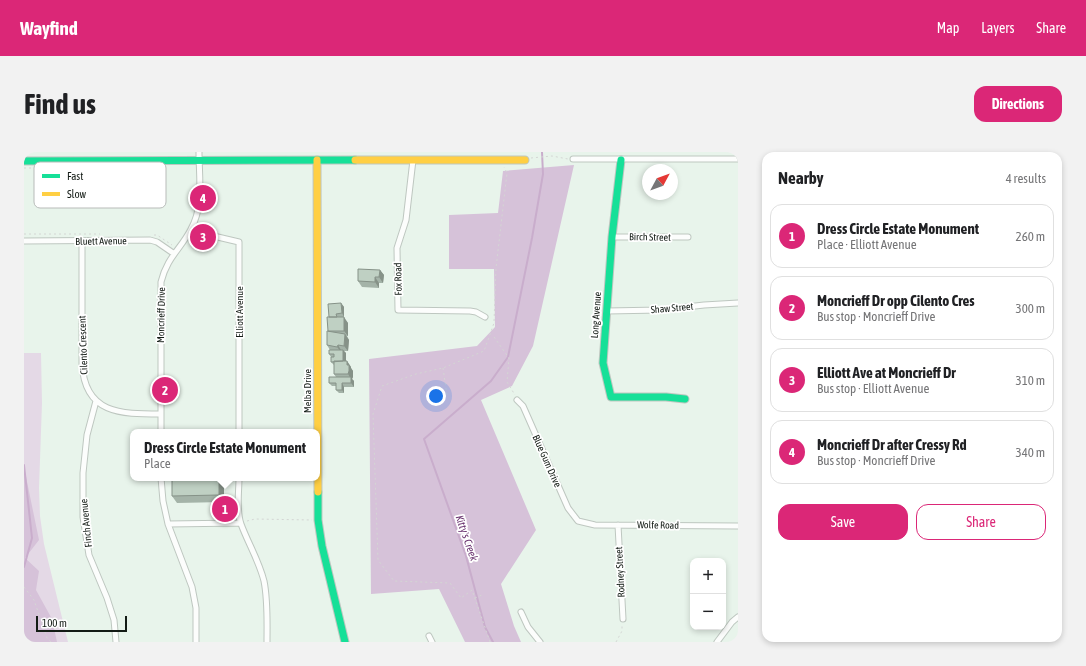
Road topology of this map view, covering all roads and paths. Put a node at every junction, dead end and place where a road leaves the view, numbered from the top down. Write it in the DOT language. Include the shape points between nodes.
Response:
graph roads {
  1 [pos="199,152"];
  2 [pos="537,157"];
  3 [pos="573,159"];
  4 [pos="738,159"];
  5 [pos="317,160"];
  6 [pos="413,160"];
  7 [pos="501,160"];
  8 [pos="525,160"];
  9 [pos="621,160"];
  10 [pos="24,161"];
  11 [pos="199,161"];
  12 [pos="191,229"];
  13 [pos="612,237"];
  14 [pos="688,238"];
  15 [pos="24,241"];
  16 [pos="82,242"];
  17 [pos="173,253"];
  18 [pos="738,303"];
  19 [pos="607,311"];
  20 [pos="485,317"];
  21 [pos="494,336"];
  22 [pos="443,368"];
  23 [pos="447,395"];
  24 [pos="685,399"];
  25 [pos="518,400"];
  26 [pos="96,401"];
  27 [pos="161,414"];
  28 [pos="161,429"];
  29 [pos="239,429"];
  30 [pos="318,429"];
  31 [pos="161,481"];
  32 [pos="239,481"];
  33 [pos="318,481"];
  34 [pos="318,520"];
  35 [pos="578,521"];
  36 [pos="240,523"];
  37 [pos="168,524"];
  38 [pos="618,525"];
  39 [pos="738,526"];
  40 [pos="24,587"];
  41 [pos="482,595"];
  42 [pos="474,598"];
  43 [pos="521,612"];
  44 [pos="738,617"];
  45 [pos="623,619"];
  46 [pos="429,636"];
  47 [pos="51,642"];
  48 [pos="116,642"];
  49 [pos="196,642"];
  50 [pos="267,642"];
  51 [pos="345,642"];
  52 [pos="432,642"];
  53 [pos="490,642"];
  54 [pos="540,642"];
  55 [pos="616,642"];
  56 [pos="717,642"];
  1 -- 11 [label="street, Moncrieff Drive"];
  2 -- 3 [label="path"];
  3 -- 9 [label="street"];
  4 -- 9 [label="street"];
  5 -- 6 [label="street"];
  5 -- 11 [label="street"];
  5 -- 30 [label="street, Melba Drive"];
  6 -- 7 [label="street"];
  6 -- 20 [label="street, Fox Road" via="406,220 397,248 398,310 470,311"];
  7 -- 8 [label="street"];
  7 -- 22 [label="path" via="506,173 496,268 494,322 484,352"];
  9 -- 13 [label="street, Long Avenue"];
  10 -- 11 [label="street"];
  11 -- 12 [label="street, Moncrieff Drive" via="199,202"];
  12 -- 17 [label="street, Moncrieff Drive"];
  12 -- 29 [label="street, Elliott Avenue" via="239,242"];
  13 -- 14 [label="street, Birch Street"];
  13 -- 19 [label="street, Long Avenue"];
  15 -- 16 [label="street, Bluett Avenue"];
  16 -- 17 [label="street, Bluett Avenue" via="150,240"];
  16 -- 26 [label="street, Cilento Crescent" via="83,376"];
  17 -- 27 [label="street, Moncrieff Drive" via="161,282"];
  18 -- 19 [label="street, Shaw Street" via="660,310"];
  19 -- 24 [label="street, Long Avenue" via="602,363 611,398"];
  21 -- 25 [label="path" via="509,358 507,382"];
  22 -- 23 [label="path"];
  22 -- 42 [label="path" via="382,386 373,414 378,560 394,581 450,583 462,598 472,590"];
  25 -- 35 [label="street, Blue Gum Drive" via="523,406 568,508"];
  26 -- 27 [label="street" via="121,413"];
  26 -- 48 [label="street, Finch Avenue" via="83,473 83,517 89,555 114,620"];
  27 -- 28 [label="street, Moncrieff Drive"];
  31 -- 37 [label="street"];
  32 -- 36 [label="street"];
  33 -- 34 [label="street, Melba Drive"];
  34 -- 36 [label="path" via="255,519"];
  34 -- 51 [label="street, Melba Drive"];
  35 -- 38 [label="street, Wolfe Road" via="595,525"];
  36 -- 37 [label="street"];
  36 -- 50 [label="street" via="264,582"];
  37 -- 49 [label="street" via="192,587 196,608"];
  38 -- 39 [label="street, Wolfe Road"];
  38 -- 45 [label="street, Rodney Street"];
  40 -- 47 [label="path" via="34,600 44,632"];
  41 -- 42 [label="path"];
  42 -- 53 [label="path"];
  43 -- 54 [label="street" via="528,627"];
  44 -- 56 [label="street"];
  45 -- 55 [label="path" via="622,631"];
  46 -- 52 [label="street"];
}
